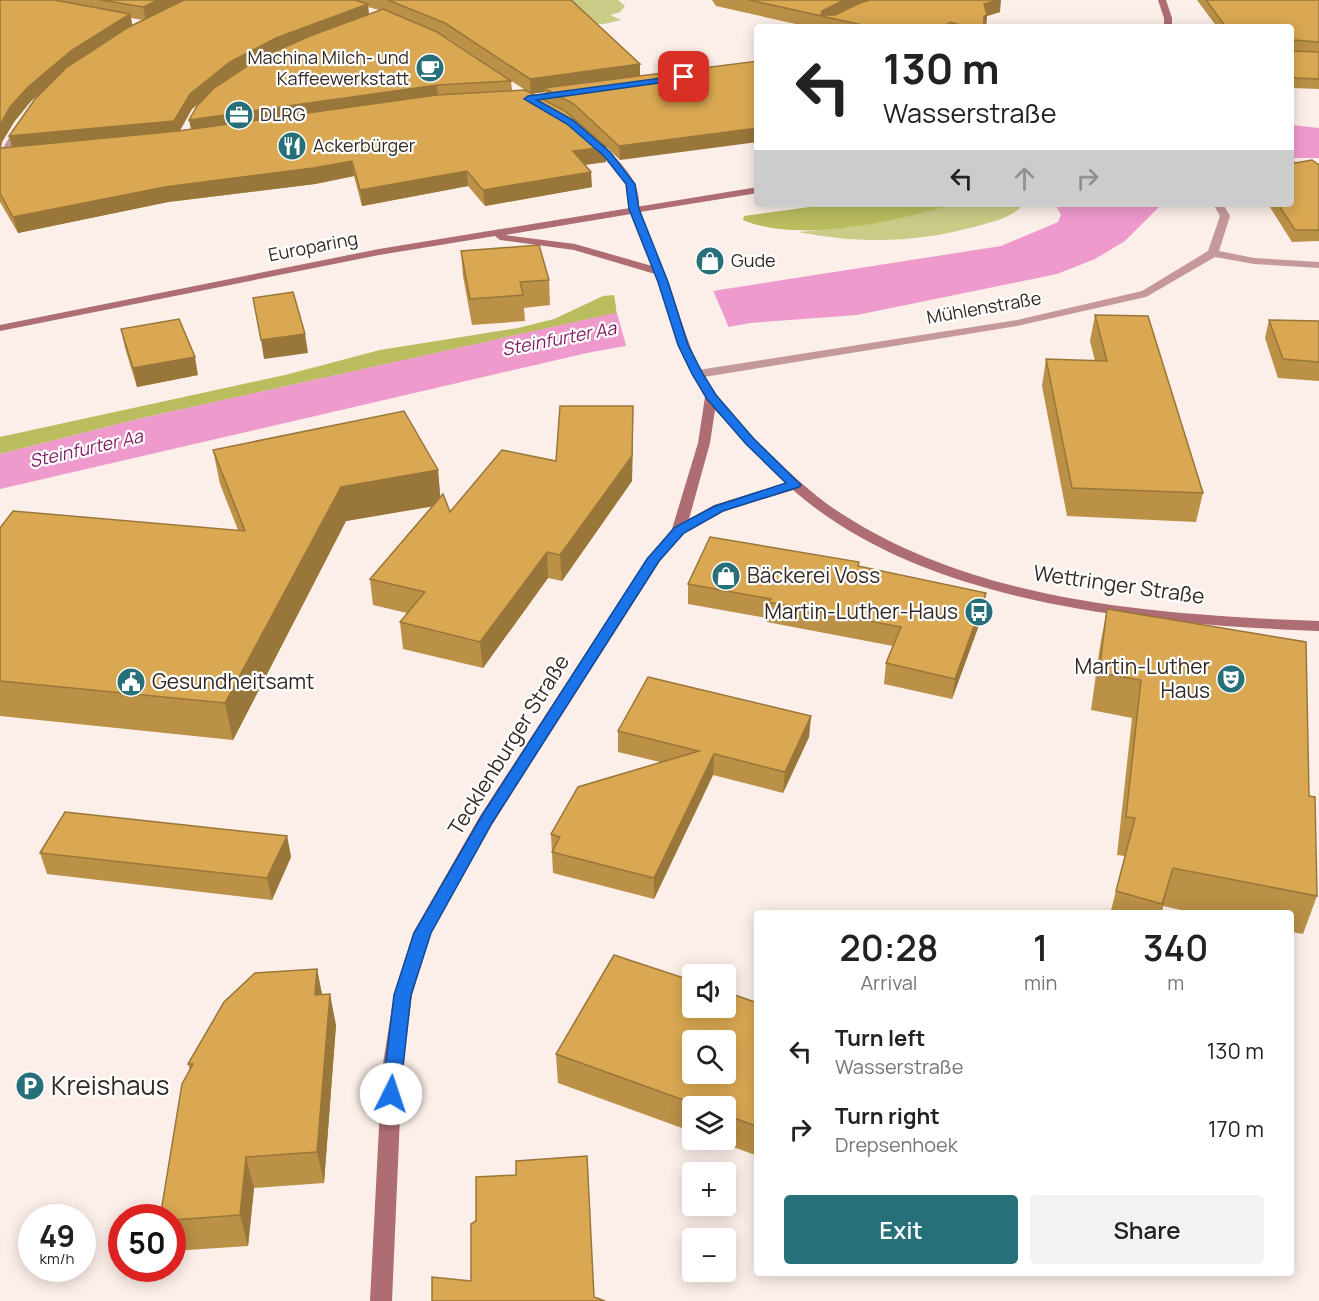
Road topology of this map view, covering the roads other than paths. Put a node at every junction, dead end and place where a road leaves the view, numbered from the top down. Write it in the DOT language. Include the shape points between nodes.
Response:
graph roads {
  1 [pos="1162,0"];
  2 [pos="1168,24"];
  3 [pos="29,115"];
  4 [pos="585,135"];
  5 [pos="14,157"];
  6 [pos="1,160"];
  7 [pos="754,191"];
  8 [pos="1220,207"];
  9 [pos="634,209"];
  10 [pos="479,235"];
  11 [pos="1213,253"];
  12 [pos="1319,264"];
  13 [pos="661,277"];
  14 [pos="0,328"];
  15 [pos="698,374"];
  16 [pos="711,397"];
  17 [pos="795,485"];
  18 [pos="679,530"];
  19 [pos="1319,626"];
  20 [pos="381,1301"];
  1 -- 2 [label="main road"];
  3 -- 6 [label="street"];
  4 -- 9 [label="street" via="607,154 631,184"];
  5 -- 6 [label="street"];
  7 -- 9 [label="main road"];
  8 -- 11 [label="street" via="1224,216"];
  9 -- 10 [label="main road, Europaring"];
  9 -- 13 [label="main road, Wettringer Straße"];
  10 -- 13 [label="main road" via="575,247"];
  10 -- 14 [label="main road, Europaring"];
  11 -- 12 [label="street" via="1254,261"];
  11 -- 15 [label="street, Mühlenstraße" via="1146,294 1017,323"];
  13 -- 15 [label="main road, Wettringer Straße" via="683,345"];
  15 -- 16 [label="main road, Wettringer Straße"];
  16 -- 17 [label="main road, Wettringer Straße"];
  16 -- 18 [label="main road" via="704,443"];
  17 -- 18 [label="main road, Tecklenburger Straße" via="719,508"];
  17 -- 19 [label="main road, Wettringer Straße" via="844,522 910,557 987,584 1072,604 1159,616"];
  18 -- 20 [label="main road, Tecklenburger Straße" via="654,559 486,820 422,933 403,995 392,1070"];
}
